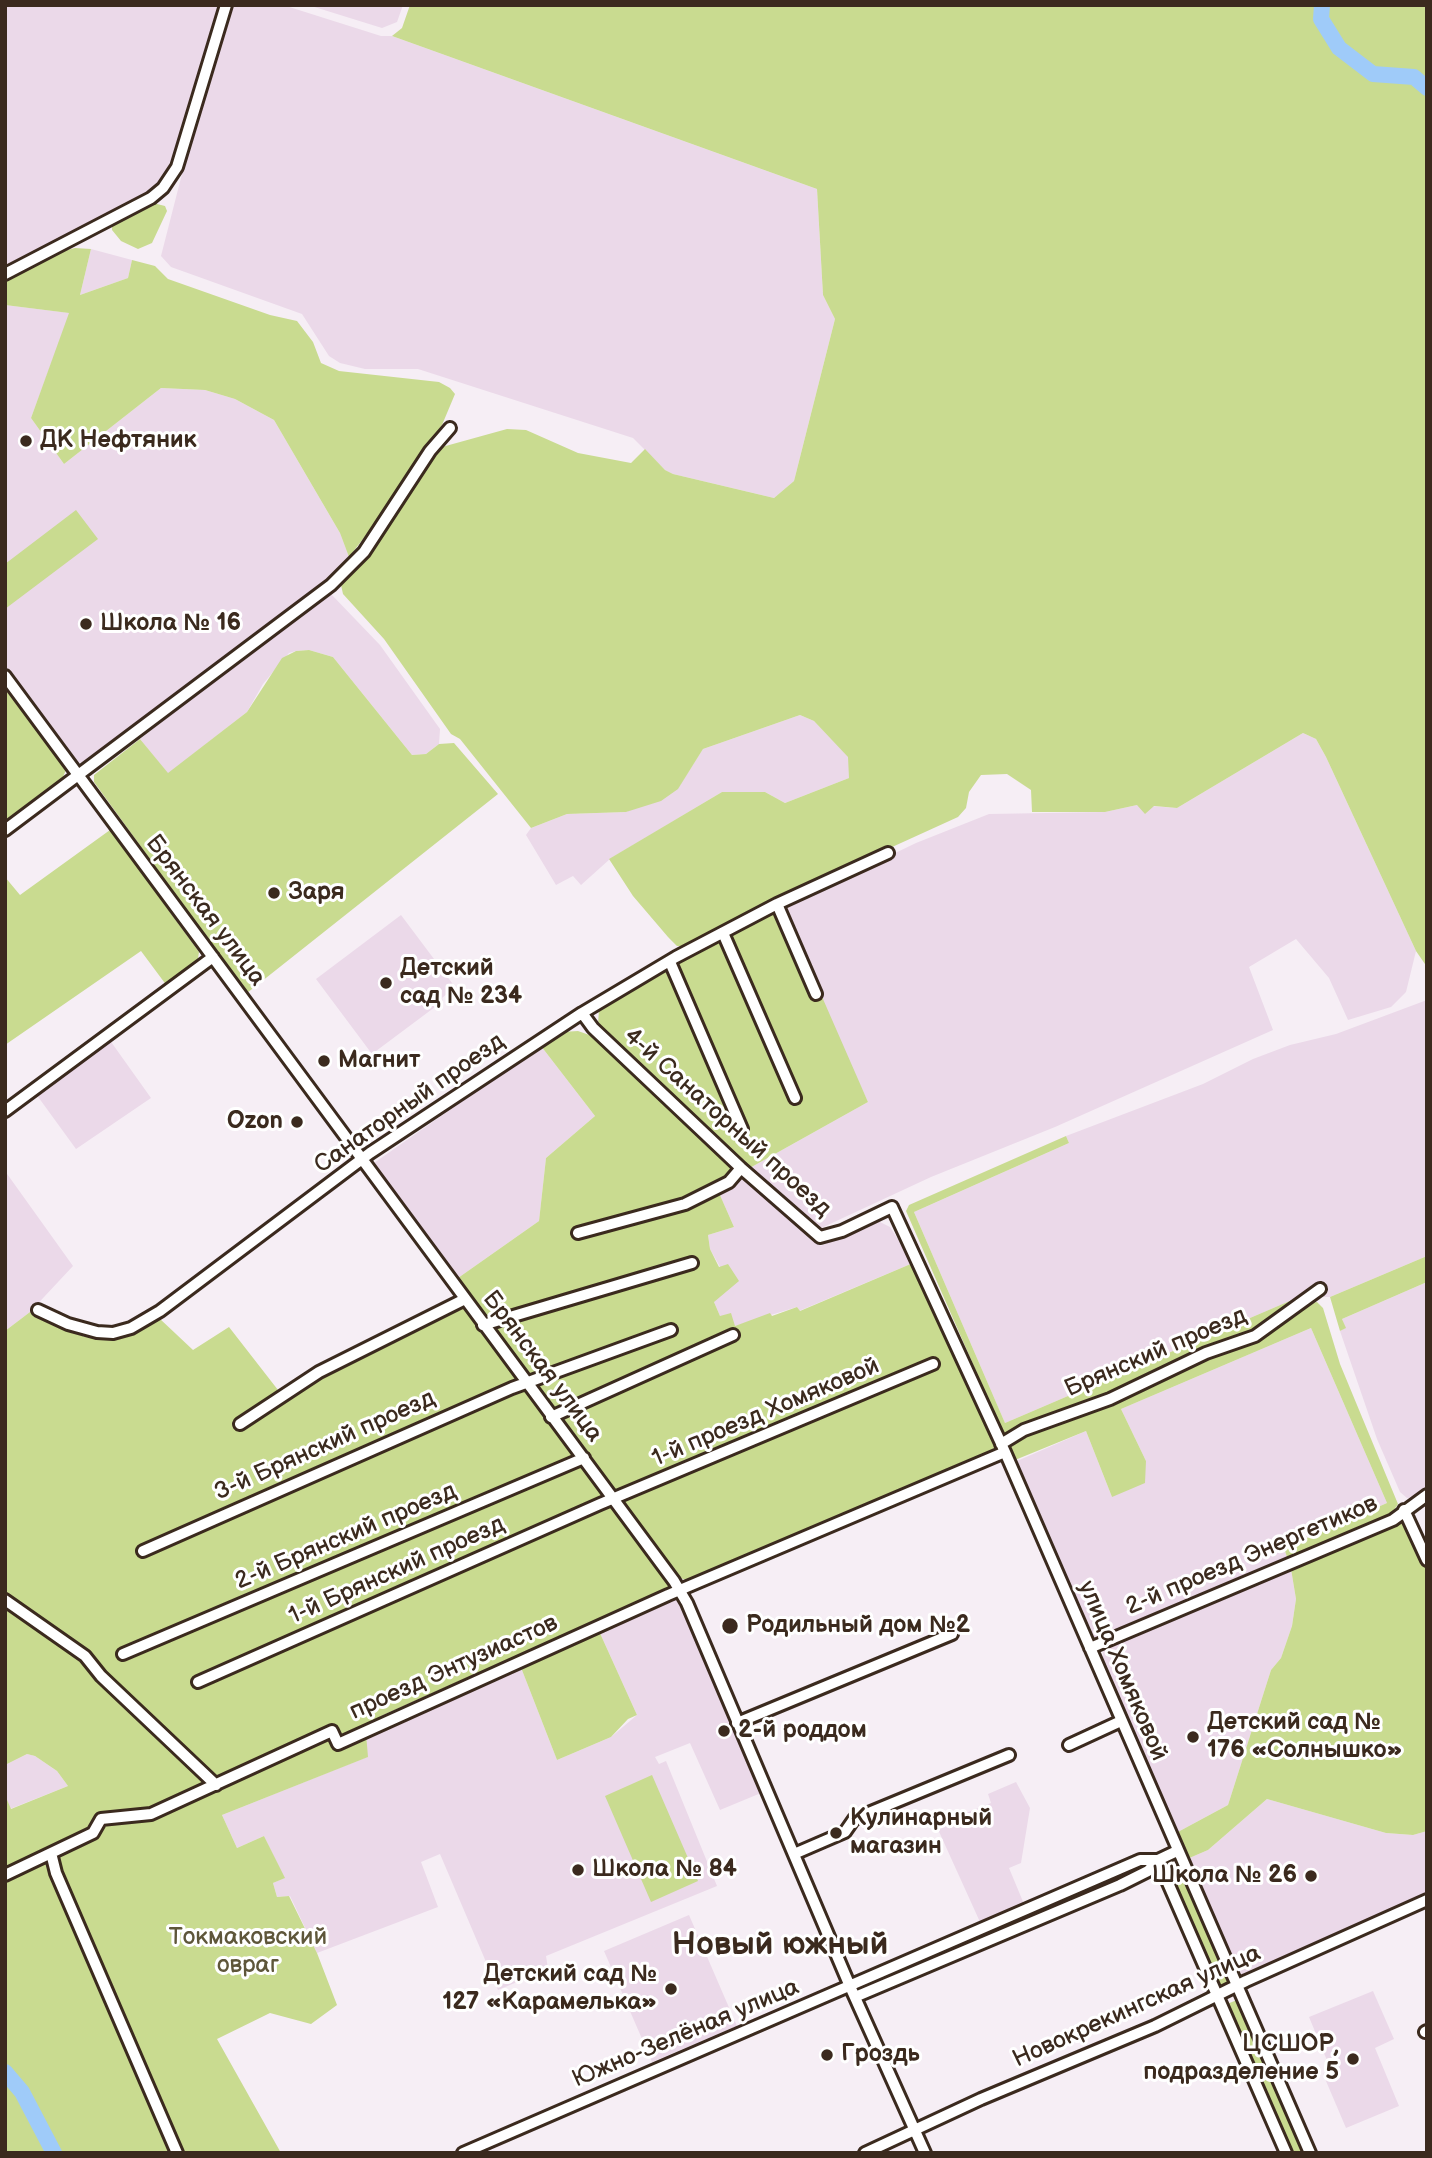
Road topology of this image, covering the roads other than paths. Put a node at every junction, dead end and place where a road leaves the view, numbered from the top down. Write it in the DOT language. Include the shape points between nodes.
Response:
graph roads {
  1 [pos="226,5"];
  2 [pos="5,274"];
  3 [pos="450,428"];
  4 [pos="5,676"];
  5 [pos="80,777"];
  6 [pos="5,831"];
  7 [pos="888,853"];
  8 [pos="777,904"];
  9 [pos="723,933"];
  10 [pos="213,957"];
  11 [pos="670,962"];
  12 [pos="816,993"];
  13 [pos="582,1013"];
  14 [pos="795,1098"];
  15 [pos="5,1111"];
  16 [pos="742,1129"];
  17 [pos="362,1160"];
  18 [pos="741,1168"];
  19 [pos="892,1207"];
  20 [pos="578,1233"];
  21 [pos="692,1263"];
  22 [pos="1320,1289"];
  23 [pos="465,1299"];
  24 [pos="38,1310"];
  25 [pos="483,1325"];
  26 [pos="671,1330"];
  27 [pos="733,1335"];
  28 [pos="933,1364"];
  29 [pos="526,1383"];
  30 [pos="551,1417"];
  31 [pos="240,1424"];
  32 [pos="1003,1448"];
  33 [pos="584,1458"];
  34 [pos="1427,1495"];
  35 [pos="614,1499"];
  36 [pos="1404,1510"];
  37 [pos="143,1551"];
  38 [pos="1427,1560"];
  39 [pos="680,1590"];
  40 [pos="5,1600"];
  41 [pos="952,1634"];
  42 [pos="1090,1648"];
  43 [pos="123,1654"];
  44 [pos="198,1682"];
  45 [pos="1121,1721"];
  46 [pos="737,1723"];
  47 [pos="1069,1745"];
  48 [pos="1009,1755"];
  49 [pos="216,1785"];
  50 [pos="51,1853"];
  51 [pos="794,1854"];
  52 [pos="1178,1854"];
  53 [pos="1158,1860"];
  54 [pos="5,1875"];
  55 [pos="1427,1900"];
  56 [pos="849,1984"];
  57 [pos="1238,1985"];
  58 [pos="1217,1995"];
  59 [pos="855,1997"];
  60 [pos="915,2129"];
  61 [pos="177,2153"];
  62 [pos="463,2153"];
  63 [pos="865,2153"];
  64 [pos="925,2153"];
  65 [pos="1286,2153"];
  66 [pos="1310,2153"];
  1 -- 2 [label="street" via="177,167 163,188"];
  3 -- 5 [label="street" via="364,552 331,585"];
  4 -- 5 [label="street, Брянская улица"];
  5 -- 6 [label="street"];
  5 -- 10 [label="street, Брянская улица"];
  7 -- 8 [label="street, Санаторный проезд"];
  8 -- 9 [label="street, Санаторный проезд"];
  8 -- 12 [label="street"];
  9 -- 11 [label="street, Санаторный проезд"];
  9 -- 14 [label="street"];
  10 -- 15 [label="street"];
  10 -- 17 [label="street, Брянская улица"];
  11 -- 13 [label="street, Санаторный проезд"];
  11 -- 16 [label="street"];
  13 -- 17 [label="street, Санаторный проезд"];
  13 -- 18 [label="street, 4-й Санаторный проезд"];
  17 -- 23 [label="street, Брянская улица"];
  17 -- 24 [label="street, Санаторный проезд" via="131,1328 97,1332"];
  18 -- 19 [label="street, 4-й Санаторный проезд" via="820,1237"];
  18 -- 20 [label="street" via="729,1182 685,1204"];
  19 -- 32 [label="street, улица Хомяковой"];
  21 -- 25 [label="street"];
  22 -- 32 [label="street, Брянский проезд" via="1255,1336 1206,1353 1110,1399 1024,1430"];
  23 -- 25 [label="street, Брянская улица"];
  23 -- 31 [label="street" via="319,1372"];
  25 -- 29 [label="street, Брянская улица"];
  26 -- 29 [label="street, 3-й Брянский проезд"];
  27 -- 30 [label="street"];
  28 -- 35 [label="street, 1-й проезд Хомяковой"];
  29 -- 30 [label="street, Брянская улица"];
  29 -- 37 [label="street, 3-й Брянский проезд"];
  30 -- 33 [label="street, Брянская улица"];
  32 -- 39 [label="street, Брянский проезд"];
  32 -- 42 [label="street, улица Хомяковой"];
  33 -- 35 [label="street, Брянская улица"];
  33 -- 43 [label="street, 2-й Брянский проезд"];
  34 -- 36 [label="street, 2-й проезд Энергетиков"];
  35 -- 39 [label="street, Брянская улица"];
  35 -- 44 [label="street, 1-й Брянский проезд"];
  36 -- 38 [label="street"];
  36 -- 42 [label="street, 2-й проезд Энергетиков" via="1393,1520"];
  39 -- 46 [label="street, Брянская улица"];
  39 -- 49 [label="street, проезд Энтузиастов" via="338,1744 332,1731"];
  40 -- 49 [label="street" via="85,1656"];
  41 -- 46 [label="street"];
  42 -- 45 [label="street, улица Хомяковой"];
  45 -- 47 [label="street"];
  45 -- 52 [label="street, улица Хомяковой"];
  46 -- 51 [label="street, Брянская улица"];
  48 -- 51 [label="street" via="854,1819 845,1832"];
  49 -- 50 [label="street" via="151,1814 102,1818 93,1833"];
  50 -- 54 [label="street"];
  50 -- 61 [label="street"];
  51 -- 56 [label="street, Брянская улица"];
  52 -- 53 [label="street, Южно-Зелёная улица"];
  52 -- 57 [label="street, улица Хомяковой"];
  53 -- 56 [label="street, Южно-Зелёная улица" via="1140,1860"];
  53 -- 58 [label="street"];
  53 -- 59 [label="street, Южно-Зелёная улица" via="1148,1871 1120,1885"];
  55 -- 57 [label="street, Новокрекингская улица"];
  56 -- 59 [label="street, Брянская улица"];
  56 -- 62 [label="street, Южно-Зелёная улица"];
  57 -- 58 [label="street, Новокрекингская улица"];
  57 -- 66 [label="street, улица Хомяковой"];
  58 -- 60 [label="street, Новокрекингская улица"];
  58 -- 65 [label="street"];
  59 -- 60 [label="street, Брянская улица"];
  60 -- 63 [label="street, Новокрекингская улица"];
  60 -- 64 [label="street, Брянская улица"];
}
